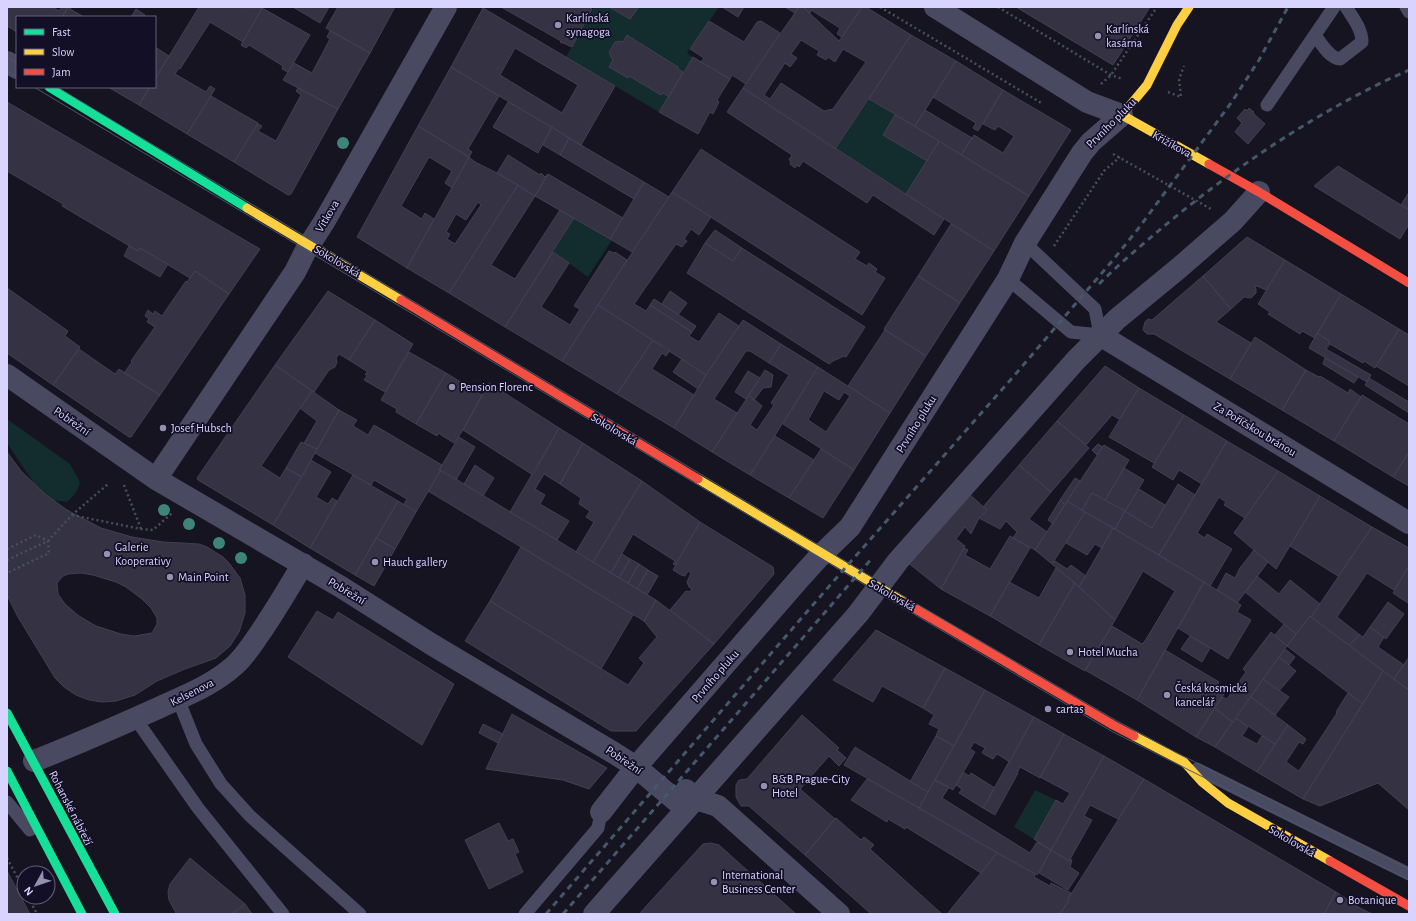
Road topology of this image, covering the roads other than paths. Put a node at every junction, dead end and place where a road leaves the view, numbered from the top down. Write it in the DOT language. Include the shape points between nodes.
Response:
graph roads {
  1 [pos="446,7"];
  2 [pos="935,7"];
  3 [pos="1189,7"];
  4 [pos="1334,7"];
  5 [pos="1346,7"];
  6 [pos="1406,7"];
  7 [pos="1409,12"];
  8 [pos="1315,35"];
  9 [pos="7,62"];
  10 [pos="16,67"];
  11 [pos="51,88"];
  12 [pos="1267,105"];
  13 [pos="1122,115"];
  14 [pos="1259,192"];
  15 [pos="1025,243"];
  16 [pos="309,245"];
  17 [pos="1008,279"];
  18 [pos="1409,283"];
  19 [pos="1100,335"];
  20 [pos="7,375"];
  21 [pos="156,479"];
  22 [pos="1409,524"];
  23 [pos="822,554"];
  24 [pos="303,564"];
  25 [pos="879,587"];
  26 [pos="178,699"];
  27 [pos="7,712"];
  28 [pos="136,718"];
  29 [pos="34,761"];
  30 [pos="641,762"];
  31 [pos="1184,762"];
  32 [pos="7,771"];
  33 [pos="7,802"];
  34 [pos="691,804"];
  35 [pos="601,812"];
  36 [pos="54,862"];
  37 [pos="1409,874"];
  38 [pos="1409,906"];
  39 [pos="82,914"];
  40 [pos="115,914"];
  41 [pos="283,914"];
  42 [pos="360,914"];
  43 [pos="524,914"];
  44 [pos="594,914"];
  45 [pos="839,914"];
  1 -- 16 [label="street, Vítkova"];
  2 -- 13 [label="street, Křižíkova" via="1088,102"];
  3 -- 13 [label="street, Prvního pluku" via="1148,85"];
  4 -- 8 [label="lane"];
  5 -- 8 [label="lane" via="1359,27 1362,42 1340,59 1336,59"];
  6 -- 7 [label="lane"];
  8 -- 12 [label="lane"];
  9 -- 10 [label="street"];
  11 -- 16 [label="street, Sokolovská"];
  13 -- 14 [label="street, Křižíkova"];
  13 -- 15 [label="street, Prvního pluku" via="1082,153"];
  14 -- 18 [label="street, Křižíkova"];
  14 -- 19 [label="street" via="1233,221"];
  15 -- 17 [label="street, Prvního pluku"];
  15 -- 19 [label="lane" via="1094,309"];
  16 -- 21 [label="street, Vítkova" via="295,272"];
  16 -- 23 [label="street, Sokolovská"];
  17 -- 19 [label="lane" via="1071,332"];
  17 -- 23 [label="street, Prvního pluku" via="850,527"];
  19 -- 22 [label="street, Za Poříčskou bránou"];
  19 -- 25 [label="street" via="898,561"];
  20 -- 21 [label="street, Pobřežní"];
  21 -- 24 [label="street, Pobřežní"];
  23 -- 25 [label="street, Sokolovská"];
  23 -- 30 [label="street, Prvního pluku"];
  24 -- 26 [label="street, Kelsenova" via="267,624 236,663 207,686"];
  24 -- 30 [label="street, Pobřežní" via="431,644"];
  25 -- 31 [label="street, Sokolovská" via="1113,725"];
  25 -- 34 [label="street"];
  26 -- 28 [label="street, Kelsenova"];
  26 -- 42 [label="lane" via="196,744 220,784 250,816"];
  27 -- 29 [label="street, Rohanské nábřeží"];
  28 -- 29 [label="street, Kelsenova"];
  28 -- 41 [label="lane" via="198,808"];
  29 -- 40 [label="street, Rohanské nábřeží"];
  30 -- 34 [label="street, Pobřežní"];
  30 -- 35 [label="street, Prvního pluku"];
  31 -- 37 [label="lane, Sokolovská"];
  31 -- 38 [label="street, Sokolovská" via="1202,782 1228,804"];
  32 -- 36 [label="street"];
  33 -- 36 [label="lane"];
  34 -- 44 [label="street"];
  34 -- 45 [label="street, Pobřežní" via="718,806"];
  35 -- 43 [label="lane" via="598,828"];
  36 -- 39 [label="street"];
}
